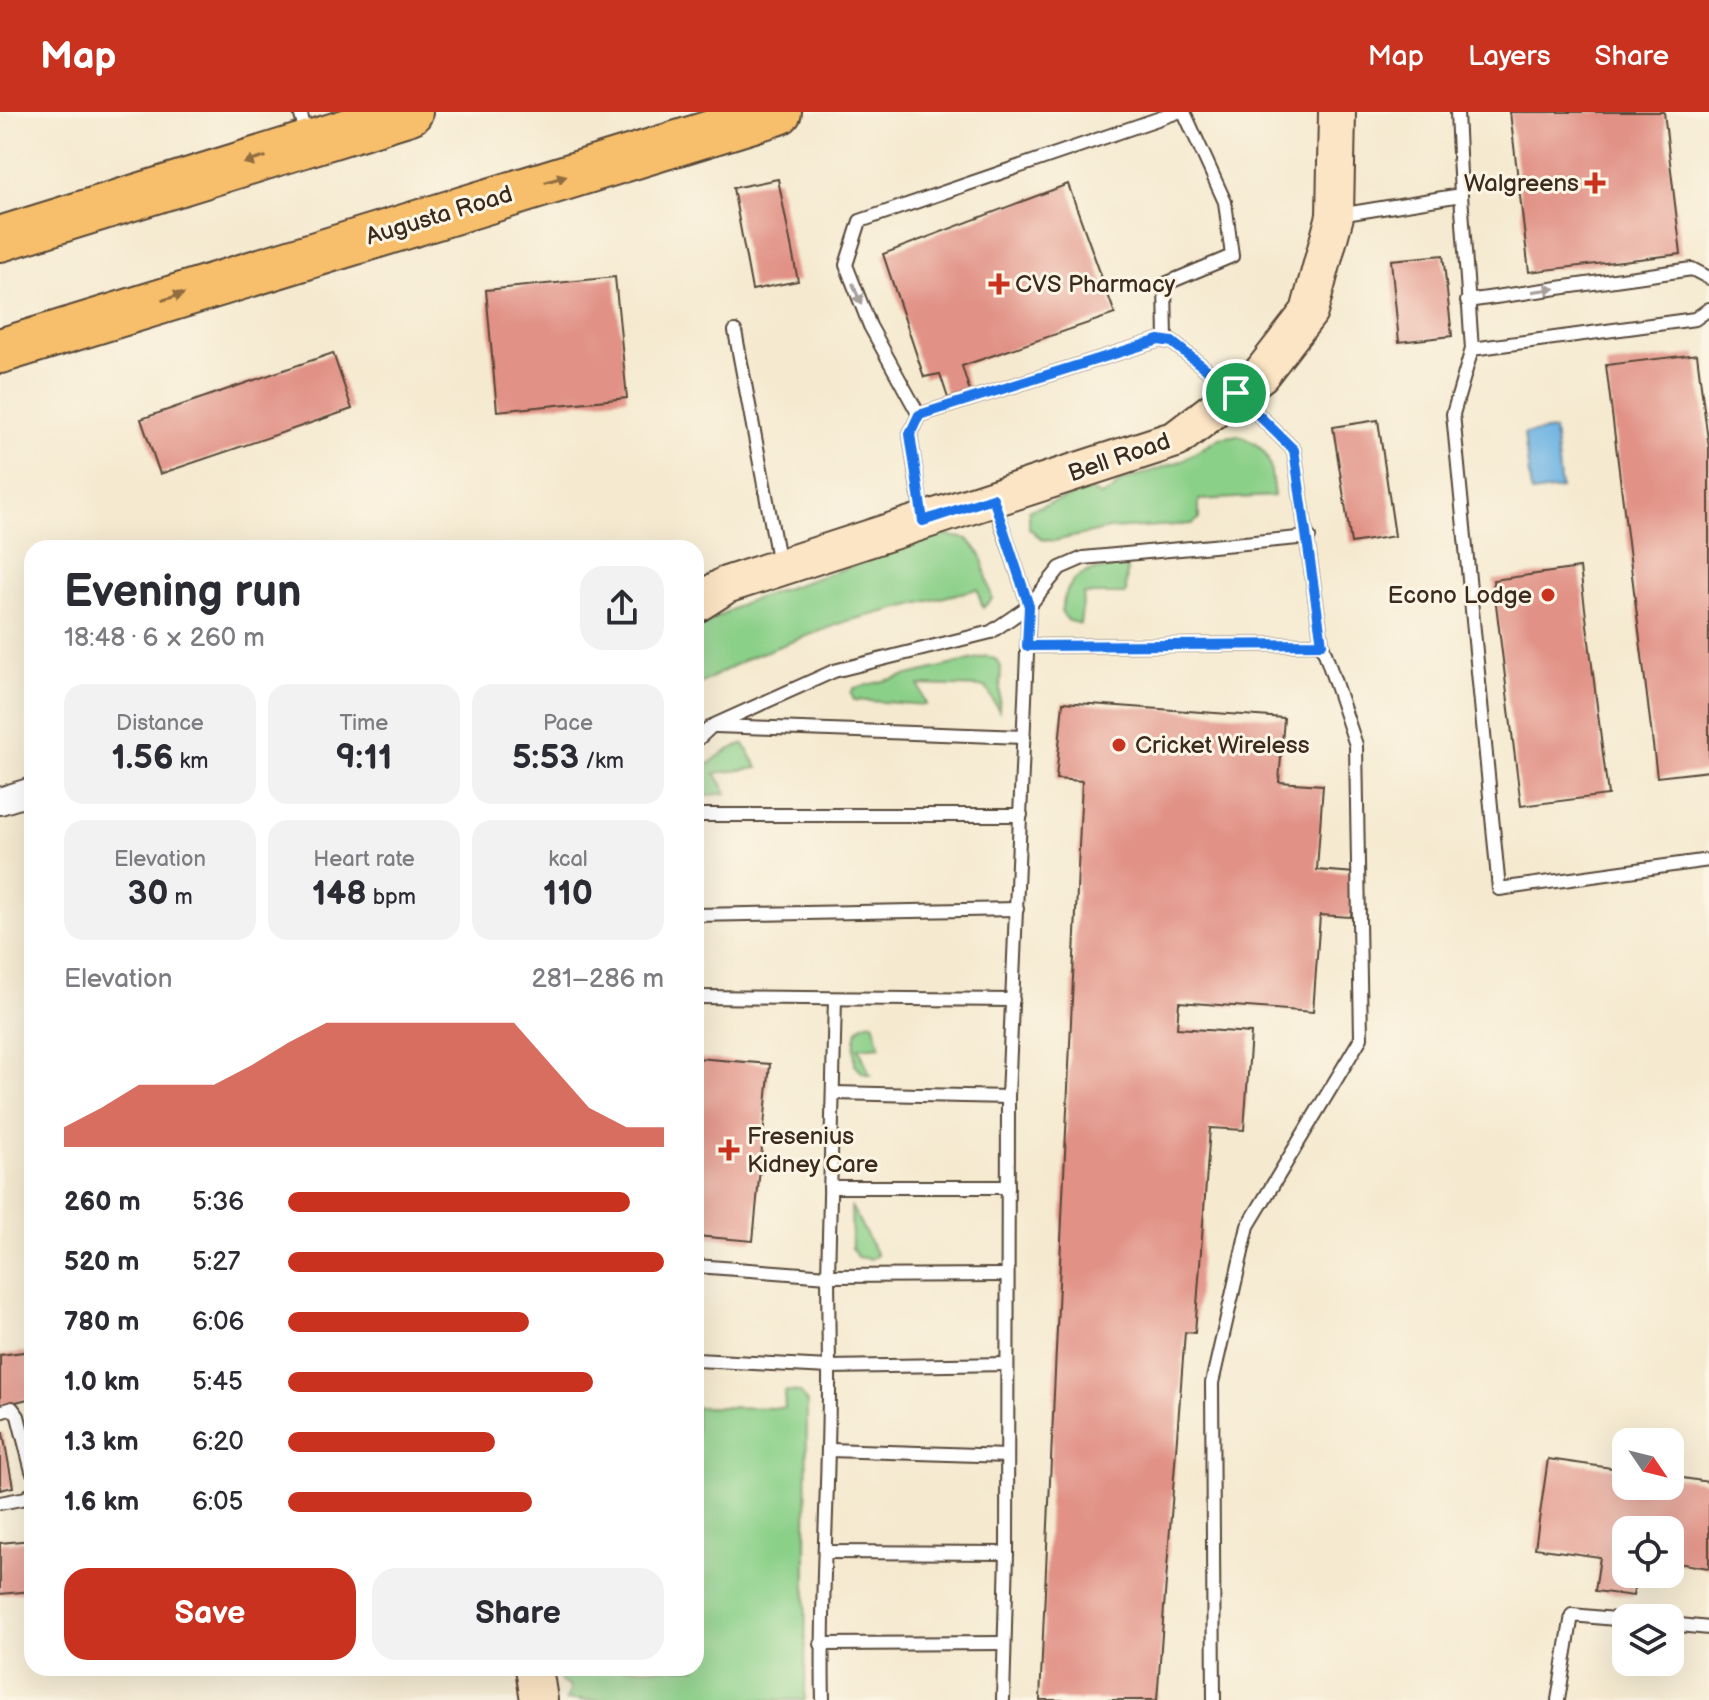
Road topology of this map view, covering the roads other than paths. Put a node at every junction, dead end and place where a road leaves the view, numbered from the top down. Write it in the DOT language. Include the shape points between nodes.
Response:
graph roads {
  1 [pos="779,112"];
  2 [pos="1181,112"];
  3 [pos="1337,112"];
  4 [pos="1457,112"];
  5 [pos="400,113"];
  6 [pos="305,127"];
  7 [pos="1461,195"];
  8 [pos="1335,216"];
  9 [pos="2,231"];
  10 [pos="1709,278"];
  11 [pos="1467,301"];
  12 [pos="1709,309"];
  13 [pos="99,319"];
  14 [pos="735,331"];
  15 [pos="1166,341"];
  16 [pos="1472,349"];
  17 [pos="0,351"];
  18 [pos="0,360"];
  19 [pos="1236,393"];
  20 [pos="919,415"];
  21 [pos="993,498"];
  22 [pos="923,521"];
  23 [pos="1309,537"];
  24 [pos="780,567"];
  25 [pos="704,599"];
  26 [pos="1029,606"];
  27 [pos="1322,644"];
  28 [pos="1027,646"];
  29 [pos="712,726"];
  30 [pos="704,734"];
  31 [pos="1024,737"];
  32 [pos="24,794"];
  33 [pos="0,801"];
  34 [pos="704,815"];
  35 [pos="1021,815"];
  36 [pos="1709,860"];
  37 [pos="1017,909"];
  38 [pos="704,915"];
  39 [pos="704,997"];
  40 [pos="835,999"];
  41 [pos="1013,1000"];
  42 [pos="834,1093"];
  43 [pos="1008,1097"];
  44 [pos="830,1187"];
  45 [pos="1008,1187"];
  46 [pos="704,1267"];
  47 [pos="1007,1275"];
  48 [pos="828,1276"];
  49 [pos="704,1360"];
  50 [pos="1007,1364"];
  51 [pos="829,1367"];
  52 [pos="0,1412"];
  53 [pos="24,1440"];
  54 [pos="830,1450"];
  55 [pos="1007,1456"];
  56 [pos="24,1498"];
  57 [pos="0,1503"];
  58 [pos="825,1552"];
  59 [pos="1007,1553"];
  60 [pos="1612,1619"];
  61 [pos="1684,1625"];
  62 [pos="1709,1628"];
  63 [pos="1004,1643"];
  64 [pos="821,1644"];
  65 [pos="535,1676"];
  66 [pos="539,1700"];
  67 [pos="823,1700"];
  68 [pos="1003,1700"];
  69 [pos="1214,1700"];
  70 [pos="1558,1700"];
  13 -- 1 [label="highway, Augusta Road, one-way"];
  2 -- 15 [label="lane" via="1225,202 1232,256 1165,284"];
  2 -- 20 [label="lane, one-way" via="860,221 846,265 870,326"];
  3 -- 8 [label="street, Bell Road"];
  4 -- 7 [label="lane"];
  5 -- 6 [label="highway"];
  6 -- 9 [label="highway, one-way"];
  7 -- 8 [label="lane"];
  7 -- 11 [label="lane"];
  8 -- 19 [label="street, Bell Road" via="1309,312 1261,374"];
  11 -- 10 [label="lane, one-way" via="1692,269"];
  11 -- 16 [label="lane"];
  12 -- 16 [label="lane" via="1695,319"];
  13 -- 17 [label="highway"];
  13 -- 18 [label="highway"];
  14 -- 24 [label="lane"];
  15 -- 19 [label="lane"];
  15 -- 20 [label="lane"];
  16 -- 36 [label="lane" via="1453,414 1499,889"];
  19 -- 21 [label="street, Bell Road" via="1176,439"];
  19 -- 23 [label="lane" via="1294,450"];
  20 -- 22 [label="lane" via="910,434"];
  21 -- 22 [label="street, Bell Road"];
  21 -- 26 [label="lane"];
  22 -- 24 [label="street, Bell Road"];
  23 -- 26 [label="lane" via="1083,558 1060,568"];
  23 -- 27 [label="lane"];
  24 -- 25 [label="street, Bell Road" via="726,585"];
  26 -- 28 [label="lane"];
  26 -- 29 [label="lane" via="991,632 834,671"];
  27 -- 28 [label="lane"];
  27 -- 69 [label="lane" via="1356,745 1361,1038 1248,1226 1212,1383"];
  28 -- 31 [label="lane"];
  29 -- 30 [label="lane"];
  29 -- 31 [label="lane"];
  31 -- 35 [label="lane"];
  32 -- 33 [label="street"];
  34 -- 35 [label="lane"];
  35 -- 37 [label="lane"];
  37 -- 38 [label="lane"];
  37 -- 41 [label="lane"];
  39 -- 40 [label="lane"];
  40 -- 41 [label="lane"];
  40 -- 42 [label="lane"];
  41 -- 43 [label="lane"];
  42 -- 43 [label="lane"];
  42 -- 44 [label="lane"];
  43 -- 45 [label="lane"];
  44 -- 45 [label="lane"];
  44 -- 48 [label="lane"];
  45 -- 47 [label="lane"];
  46 -- 48 [label="lane"];
  47 -- 48 [label="lane"];
  47 -- 50 [label="lane"];
  48 -- 51 [label="lane"];
  49 -- 51 [label="lane"];
  50 -- 51 [label="lane"];
  50 -- 55 [label="lane"];
  51 -- 54 [label="lane"];
  52 -- 53 [label="lane" via="12,1408"];
  54 -- 55 [label="lane"];
  54 -- 58 [label="lane"];
  55 -- 59 [label="lane"];
  56 -- 57 [label="lane"];
  58 -- 59 [label="lane"];
  58 -- 64 [label="lane"];
  59 -- 63 [label="lane"];
  60 -- 70 [label="lane" via="1572,1615"];
  61 -- 62 [label="lane"];
  63 -- 64 [label="lane"];
  63 -- 68 [label="lane"];
  64 -- 67 [label="lane"];
  65 -- 66 [label="street"];
}
